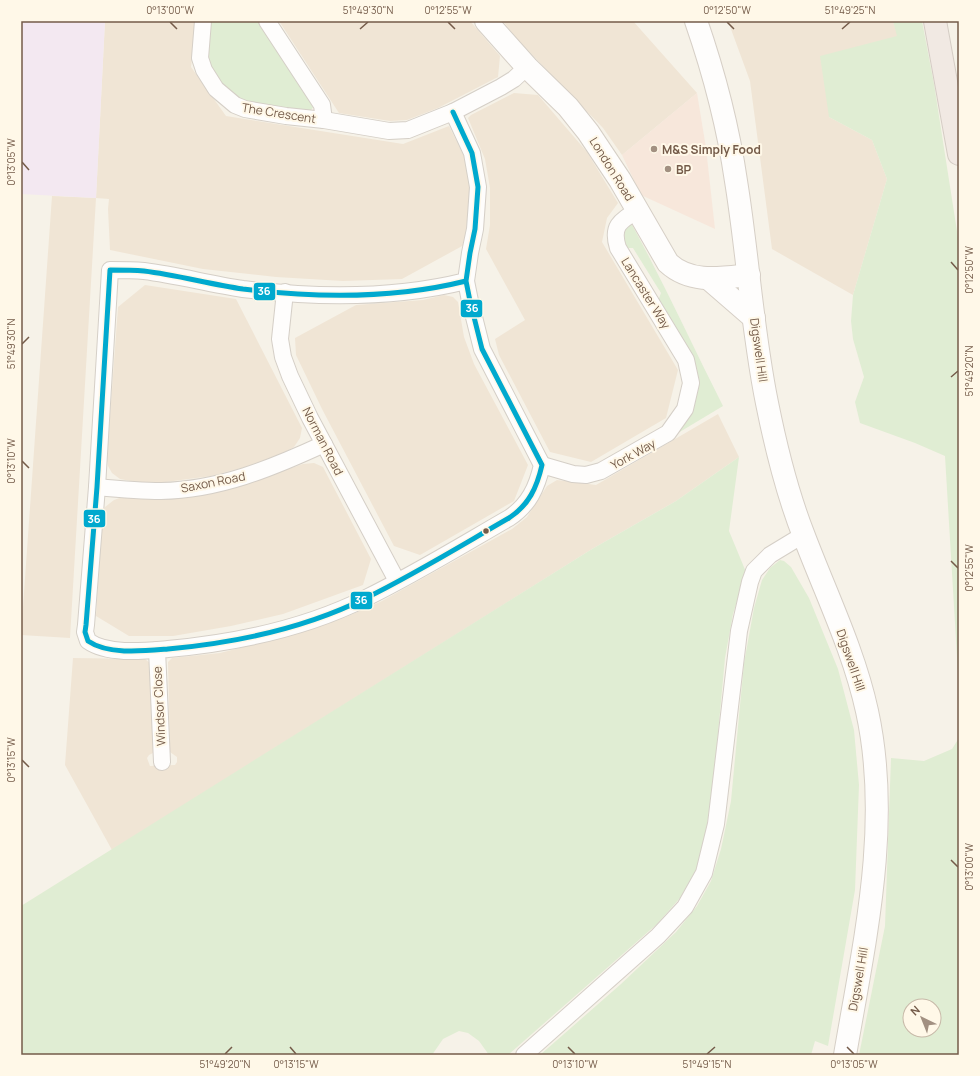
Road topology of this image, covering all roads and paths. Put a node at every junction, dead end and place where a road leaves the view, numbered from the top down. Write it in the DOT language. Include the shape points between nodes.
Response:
graph roads {
  1 [pos="203,21"];
  2 [pos="267,21"];
  3 [pos="486,21"];
  4 [pos="696,21"];
  5 [pos="935,21"];
  6 [pos="527,67"];
  7 [pos="453,112"];
  8 [pos="324,120"];
  9 [pos="959,154"];
  10 [pos="638,210"];
  11 [pos="749,274"];
  12 [pos="709,279"];
  13 [pos="466,281"];
  14 [pos="285,292"];
  15 [pos="754,318"];
  16 [pos="691,383"];
  17 [pos="324,444"];
  18 [pos="542,465"];
  19 [pos="97,487"];
  20 [pos="803,534"];
  21 [pos="397,581"];
  22 [pos="157,650"];
  23 [pos="162,762"];
  24 [pos="524,1055"];
  25 [pos="845,1055"];
  1 -- 8 [label="street, The Crescent" via="200,58 204,70 223,96 245,109"];
  2 -- 8 [label="street, The Crescent" via="322,104"];
  3 -- 6 [label="main road, London Road"];
  4 -- 11 [label="main road, Digswell Hill" via="714,76 730,143"];
  5 -- 9 [label="highway"];
  6 -- 7 [label="street, The Crescent" via="501,87"];
  6 -- 10 [label="main road, London Road" via="568,107 588,132"];
  7 -- 8 [label="street, The Crescent" via="397,132"];
  7 -- 13 [label="street" via="472,153 478,187 475,229"];
  10 -- 12 [label="main road, London Road" via="668,263 683,274"];
  10 -- 16 [label="street, Lancaster Way" via="617,227 618,248 682,351"];
  11 -- 12 [label="main road, London Road"];
  11 -- 15 [label="main road, Digswell Hill"];
  12 -- 15 [label="main road"];
  13 -- 14 [label="street" via="416,291 389,293"];
  13 -- 18 [label="street" via="482,349"];
  14 -- 17 [label="street, Norman Road" via="280,339 283,357"];
  14 -- 19 [label="street" via="201,283 143,271 110,270"];
  15 -- 20 [label="main road, Digswell Hill" via="764,390 789,492"];
  16 -- 18 [label="street, York Way" via="685,409 668,434 610,467 586,475 572,474"];
  17 -- 19 [label="street, Saxon Road" via="254,474 218,484 161,491"];
  17 -- 21 [label="street, Norman Road"];
  18 -- 21 [label="street" via="534,492 518,512"];
  19 -- 22 [label="street" via="86,625 88,641 102,649"];
  20 -- 24 [label="street" via="770,555 754,571 750,582 739,631 716,824 704,873 685,907 658,936"];
  20 -- 25 [label="main road, Digswell Hill" via="858,677 870,726 875,771 875,850 866,929"];
  21 -- 22 [label="street" via="365,599 329,614 266,634 207,645"];
  22 -- 23 [label="street, Windsor Close"];
}
